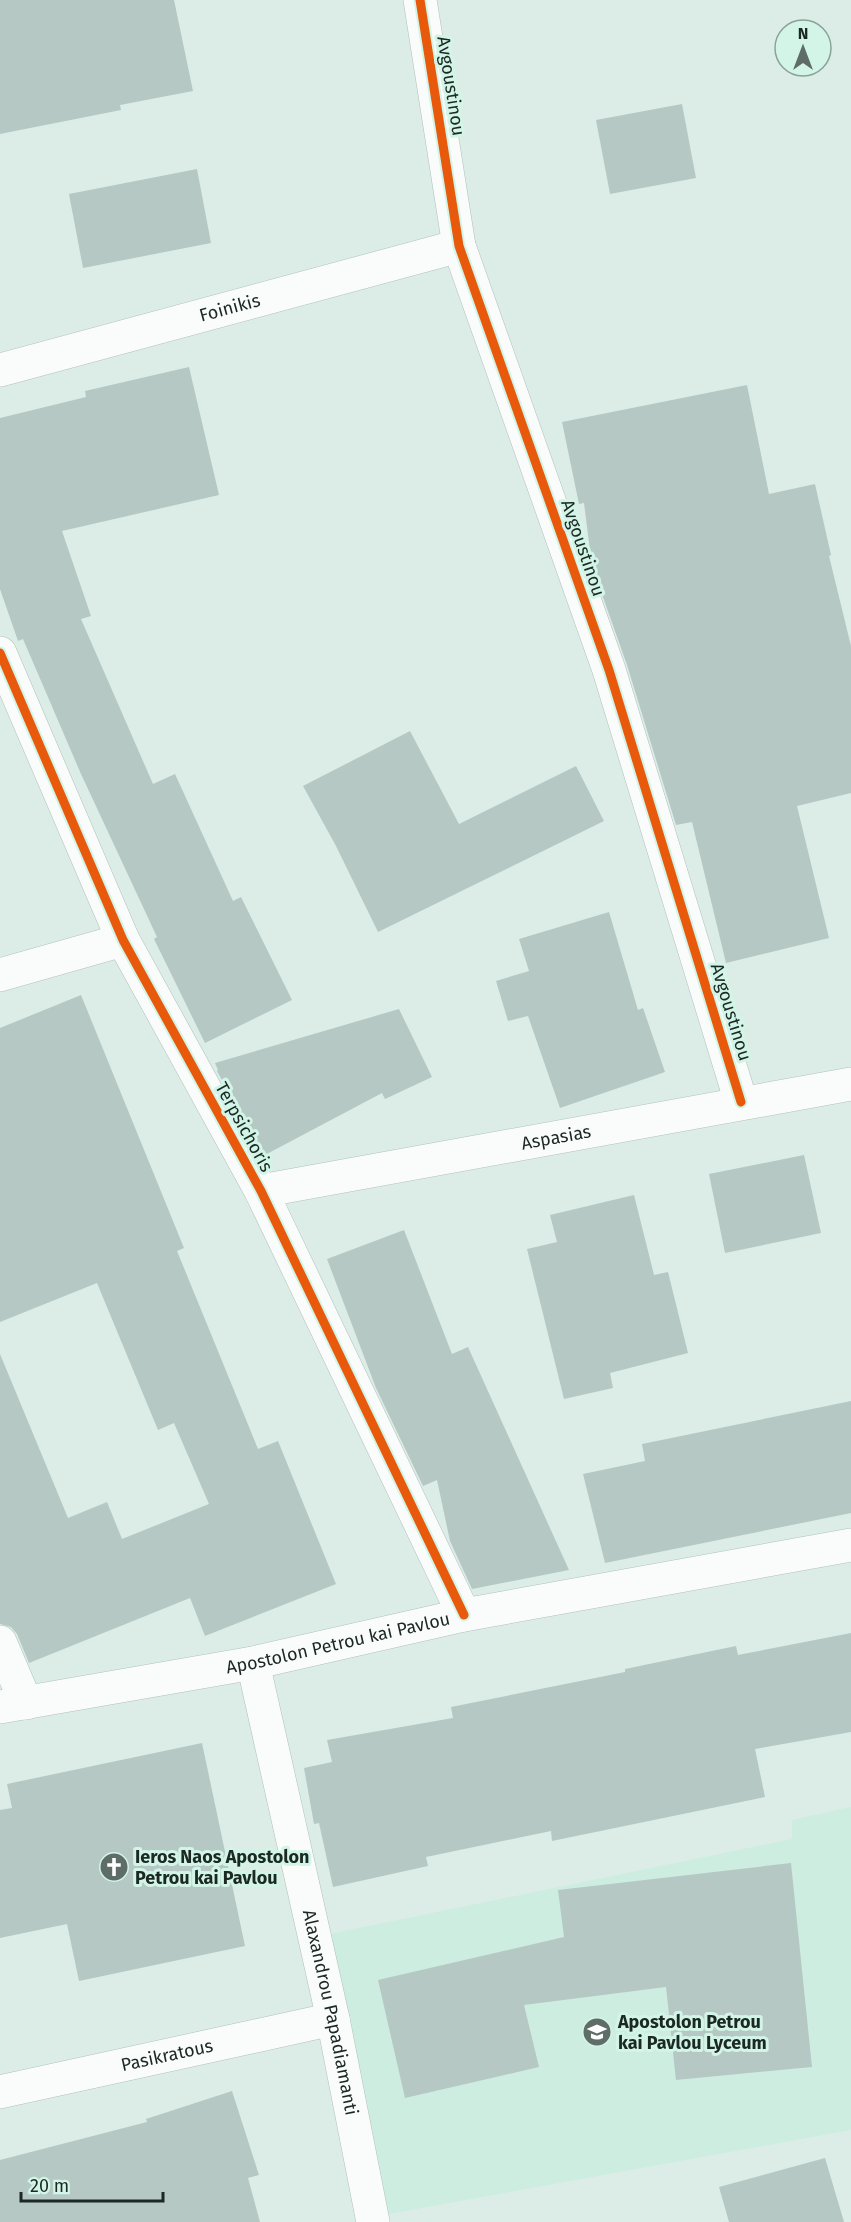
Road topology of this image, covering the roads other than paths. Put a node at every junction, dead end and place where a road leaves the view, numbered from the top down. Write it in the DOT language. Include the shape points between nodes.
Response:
graph roads {
  1 [pos="420,0"];
  2 [pos="459,246"];
  3 [pos="0,370"];
  4 [pos="0,653"];
  5 [pos="123,940"];
  6 [pos="0,975"];
  7 [pos="851,1084"];
  8 [pos="741,1102"];
  9 [pos="261,1191"];
  10 [pos="851,1545"];
  11 [pos="464,1616"];
  12 [pos="0,1642"];
  13 [pos="253,1663"];
  14 [pos="13,1705"];
  15 [pos="333,2019"];
  16 [pos="0,2092"];
  17 [pos="373,2222"];
  1 -- 2 [label="street, Avgoustinou"];
  2 -- 3 [label="street, Foinikis"];
  2 -- 8 [label="street, Avgoustinou" via="609,670"];
  4 -- 5 [label="street, Terpsichoris"];
  5 -- 6 [label="street"];
  5 -- 9 [label="street, Terpsichoris"];
  7 -- 8 [label="street, Aspasias"];
  8 -- 9 [label="street, Aspasias"];
  9 -- 11 [label="street, Terpsichoris"];
  10 -- 11 [label="street, Apostolon Petrou kai Pavlou"];
  11 -- 13 [label="street, Apostolon Petrou kai Pavlou"];
  12 -- 14 [label="street"];
  13 -- 14 [label="street, Apostolon Petrou kai Pavlou"];
  13 -- 15 [label="street, Alaxandrou Papadiamanti"];
  15 -- 16 [label="street, Pasikratous"];
  15 -- 17 [label="street, Alaxandrou Papadiamanti"];
}
